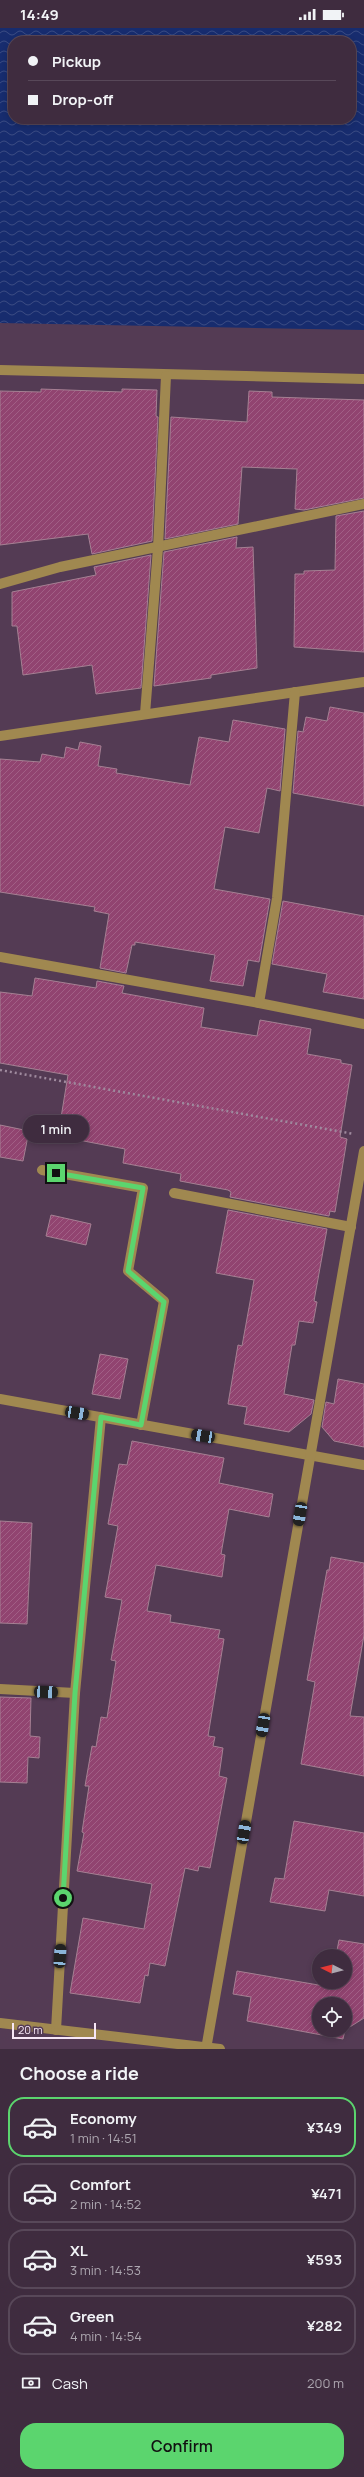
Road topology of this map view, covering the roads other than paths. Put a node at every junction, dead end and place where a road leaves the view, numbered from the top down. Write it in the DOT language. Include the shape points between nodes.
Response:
graph roads {
  1 [pos="0,370"];
  2 [pos="166,376"];
  3 [pos="364,379"];
  4 [pos="364,504"];
  5 [pos="158,548"];
  6 [pos="0,584"];
  7 [pos="364,682"];
  8 [pos="295,692"];
  9 [pos="146,714"];
  10 [pos="0,736"];
  11 [pos="0,957"];
  12 [pos="259,1003"];
  13 [pos="364,1024"];
  14 [pos="364,1151"];
  15 [pos="42,1170"];
  16 [pos="174,1193"];
  17 [pos="351,1227"];
  18 [pos="0,1399"];
  19 [pos="101,1417"];
  20 [pos="141,1425"];
  21 [pos="310,1455"];
  22 [pos="364,1465"];
  23 [pos="0,1689"];
  24 [pos="75,1693"];
  25 [pos="0,2023"];
  26 [pos="56,2030"];
  27 [pos="206,2048"];
  28 [pos="220,2049"];
  1 -- 2 [label="street"];
  2 -- 3 [label="street"];
  2 -- 5 [label="street"];
  4 -- 5 [label="street"];
  5 -- 6 [label="street" via="60,567"];
  5 -- 9 [label="street"];
  7 -- 8 [label="street"];
  8 -- 9 [label="street"];
  8 -- 12 [label="street" via="277,898"];
  9 -- 10 [label="street"];
  11 -- 12 [label="street"];
  12 -- 13 [label="street"];
  14 -- 17 [label="street"];
  15 -- 20 [label="street" via="143,1188 128,1271 164,1302"];
  16 -- 17 [label="street"];
  17 -- 21 [label="street"];
  18 -- 19 [label="street"];
  19 -- 20 [label="street"];
  19 -- 24 [label="street"];
  20 -- 21 [label="street"];
  21 -- 22 [label="street"];
  21 -- 27 [label="street"];
  23 -- 24 [label="street"];
  24 -- 26 [label="street"];
  25 -- 26 [label="street"];
  26 -- 27 [label="street"];
  27 -- 28 [label="street"];
}
